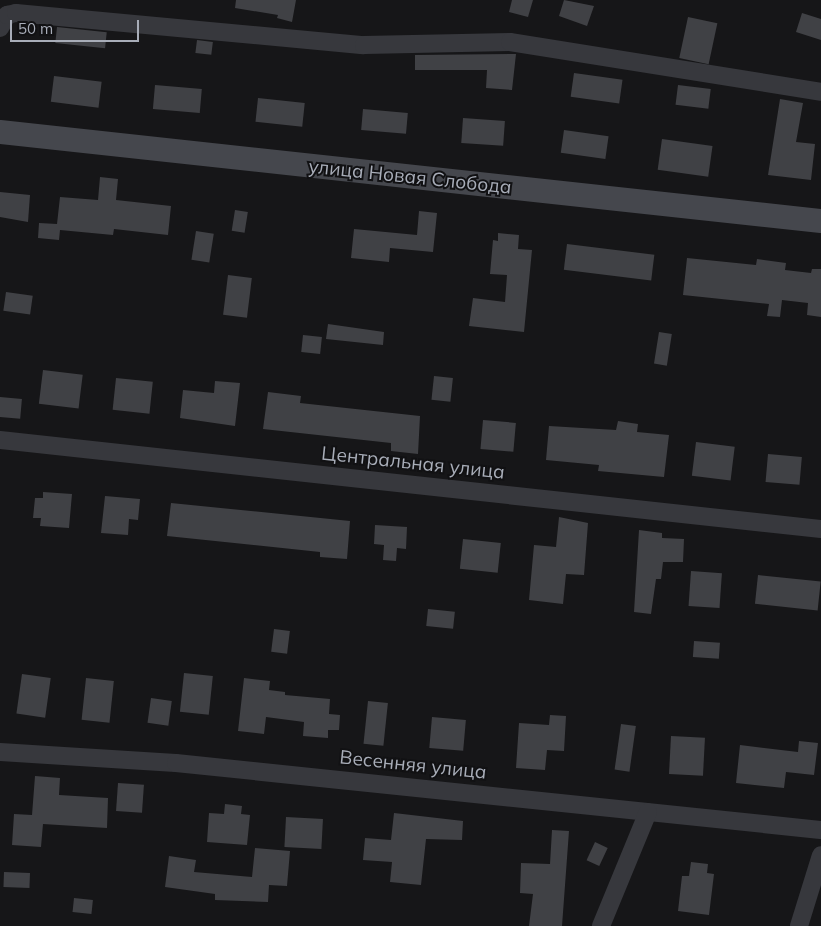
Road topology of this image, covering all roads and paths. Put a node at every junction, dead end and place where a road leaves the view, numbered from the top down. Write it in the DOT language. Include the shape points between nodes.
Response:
graph roads {
  1 [pos="0,28"];
  2 [pos="821,92"];
  3 [pos="0,132"];
  4 [pos="821,221"];
  5 [pos="0,440"];
  6 [pos="821,529"];
  7 [pos="0,752"];
  8 [pos="648,812"];
  9 [pos="821,830"];
  10 [pos="821,855"];
  11 [pos="601,926"];
  12 [pos="799,926"];
  1 -- 2 [label="street" via="7,15 16,13 364,45 510,42"];
  3 -- 4 [label="street, улица Новая Слобода"];
  5 -- 6 [label="street, Центральная улица"];
  7 -- 8 [label="street, Весенняя улица" via="176,763"];
  8 -- 9 [label="street, Весенняя улица"];
  8 -- 11 [label="street"];
  10 -- 12 [label="street"];
}
